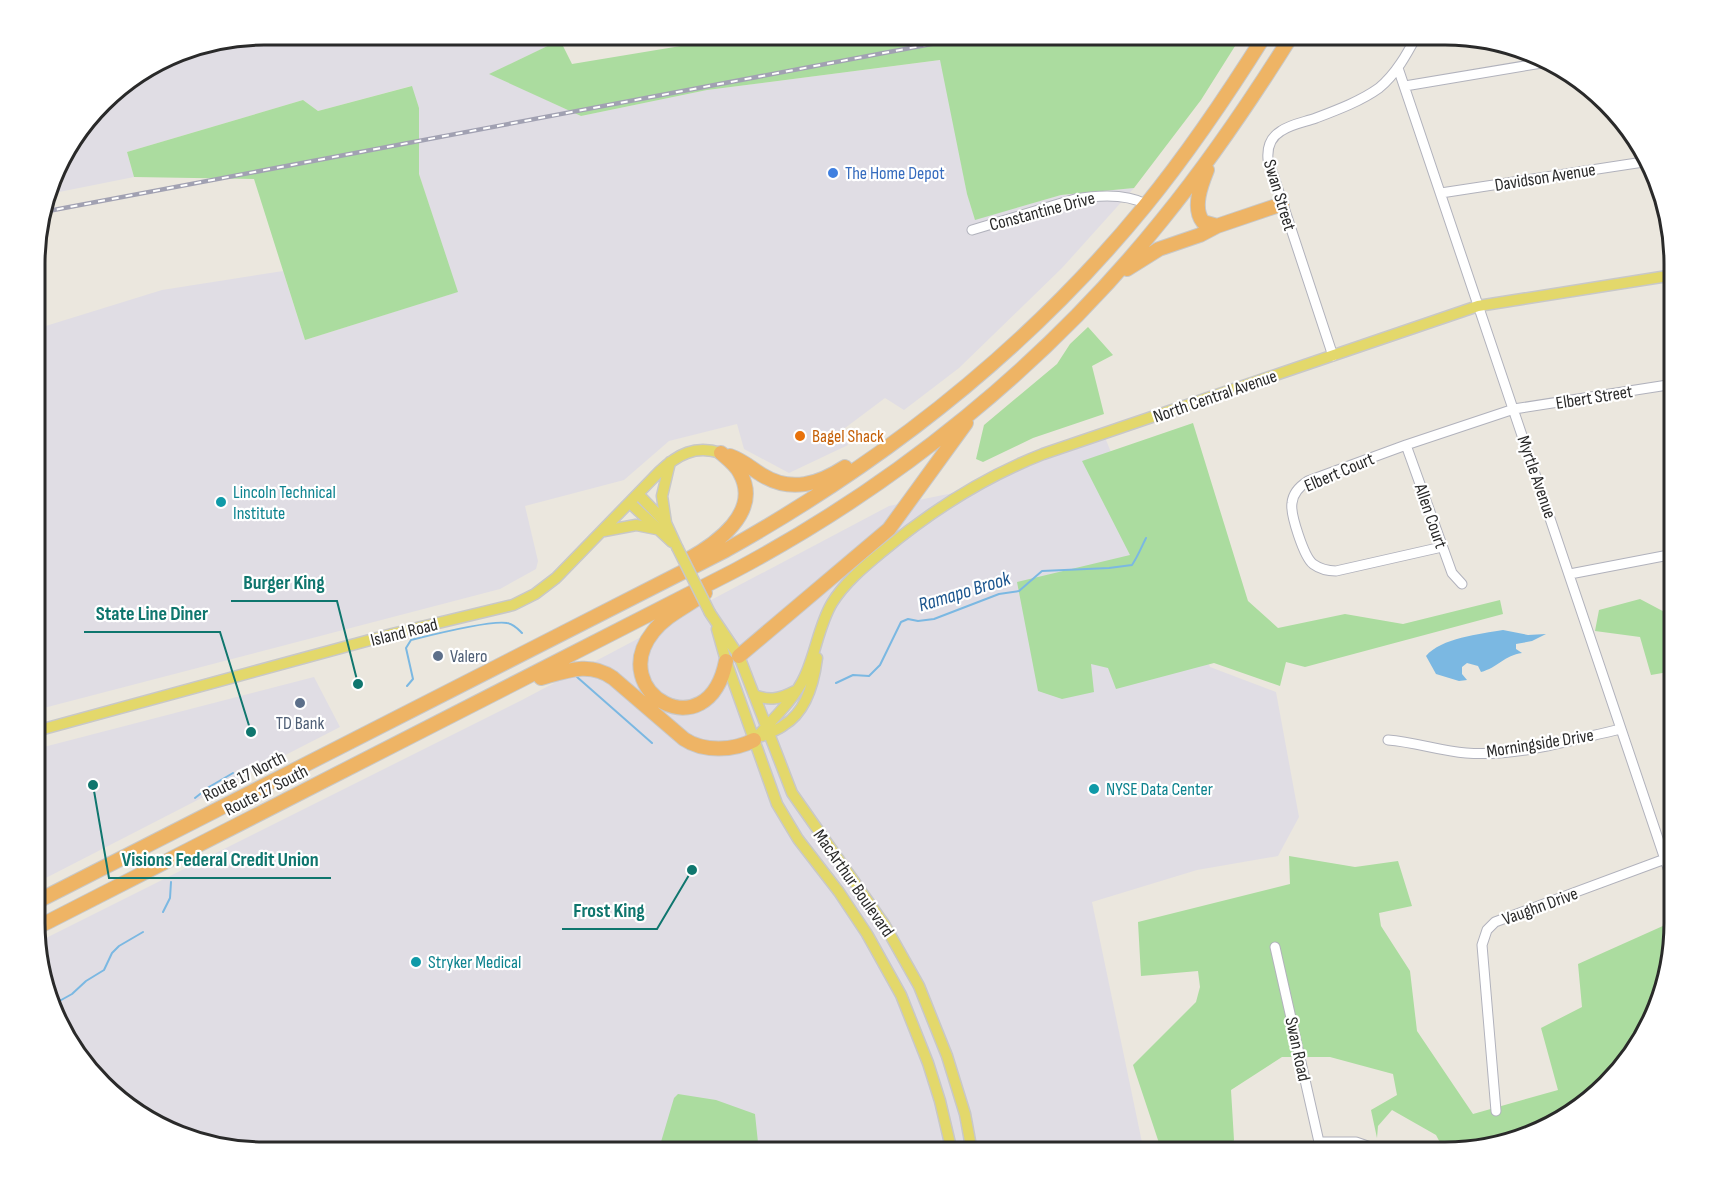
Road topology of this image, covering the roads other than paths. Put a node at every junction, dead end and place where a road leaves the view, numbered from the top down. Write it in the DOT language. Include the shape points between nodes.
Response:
graph roads {
  1 [pos="1259,45"];
  2 [pos="1286,45"];
  3 [pos="1411,45"];
  4 [pos="1535,65"];
  5 [pos="1398,68"];
  6 [pos="1404,86"];
  7 [pos="1215,151"];
  8 [pos="1639,163"];
  9 [pos="1441,194"];
  10 [pos="1146,204"];
  11 [pos="1282,204"];
  12 [pos="1217,226"];
  13 [pos="972,230"];
  14 [pos="1664,277"];
  15 [pos="1108,283"];
  16 [pos="1478,306"];
  17 [pos="1333,356"];
  18 [pos="1664,386"];
  19 [pos="978,406"];
  20 [pos="1514,409"];
  21 [pos="1406,445"];
  22 [pos="721,453"];
  23 [pos="670,461"];
  24 [pos="865,464"];
  25 [pos="638,494"];
  26 [pos="630,503"];
  27 [pos="662,526"];
  28 [pos="603,531"];
  29 [pos="1442,547"];
  30 [pos="1664,556"];
  31 [pos="734,571"];
  32 [pos="1570,574"];
  33 [pos="1462,584"];
  34 [pos="609,611"];
  35 [pos="820,634"];
  36 [pos="733,659"];
  37 [pos="513,686"];
  38 [pos="798,689"];
  39 [pos="754,694"];
  40 [pos="45,729"];
  41 [pos="768,729"];
  42 [pos="1622,729"];
  43 [pos="754,740"];
  44 [pos="1388,740"];
  45 [pos="1664,856"];
  46 [pos="1664,859"];
  47 [pos="45,897"];
  48 [pos="45,923"];
  49 [pos="1275,946"];
  50 [pos="1496,1111"];
  51 [pos="950,1142"];
  52 [pos="970,1142"];
  53 [pos="1319,1142"];
  54 [pos="1356,1142"];
  1 -- 10 [label="highway" via="1221,104"];
  2 -- 7 [label="highway"];
  3 -- 5 [label="street, Swan Street"];
  4 -- 6 [label="street"];
  5 -- 6 [label="street, Myrtle Avenue"];
  5 -- 11 [label="street, Swan Street" via="1367,96 1275,136 1267,151"];
  6 -- 9 [label="street, Myrtle Avenue"];
  7 -- 12 [label="highway" via="1201,185 1198,210 1203,222"];
  7 -- 15 [label="highway"];
  8 -- 9 [label="street, Davidson Avenue"];
  9 -- 16 [label="street, Myrtle Avenue"];
  10 -- 13 [label="street, Constantine Drive" via="1118,196 1075,198"];
  10 -- 24 [label="highway" via="1088,271 1004,354 936,412"];
  11 -- 12 [label="highway"];
  11 -- 17 [label="street, Swan Street"];
  12 -- 15 [label="highway" via="1159,249"];
  14 -- 16 [label="main road, North Central Avenue"];
  15 -- 19 [label="highway" via="1046,346"];
  16 -- 17 [label="main road, North Central Avenue"];
  16 -- 20 [label="street, Myrtle Avenue"];
  17 -- 35 [label="main road, North Central Avenue" via="1043,454 987,479 905,533 856,574 833,602"];
  18 -- 20 [label="street, Elbert Street"];
  19 -- 31 [label="highway" via="861,495"];
  19 -- 36 [label="highway" via="889,529"];
  20 -- 21 [label="street, Elbert Court"];
  20 -- 32 [label="street, Myrtle Avenue"];
  21 -- 29 [label="street, Allen Court"];
  21 -- 29 [label="street, Elbert Court" via="1298,488 1292,509 1306,556 1320,568 1336,571"];
  22 -- 23 [label="main road, Island Road" via="696,449"];
  22 -- 24 [label="highway" via="769,479 789,485 819,482 855,460"];
  22 -- 34 [label="highway" via="744,482 745,499 738,519 711,546"];
  23 -- 25 [label="main road, Island Road"];
  23 -- 27 [label="main road" via="663,489"];
  24 -- 34 [label="highway" via="753,535"];
  25 -- 26 [label="main road, Island Road"];
  25 -- 27 [label="main road, MacArthur Boulevard"];
  26 -- 27 [label="main road, MacArthur Boulevard"];
  26 -- 28 [label="main road, Island Road"];
  27 -- 28 [label="main road" via="636,525"];
  27 -- 36 [label="main road, MacArthur Boulevard, bridge" via="677,546"];
  28 -- 40 [label="main road, Island Road" via="550,584 513,605"];
  29 -- 33 [label="street, Allen Court" via="1452,573"];
  30 -- 32 [label="street"];
  31 -- 36 [label="highway" via="657,626 645,643 640,664 651,694 667,704 685,707 697,705 712,695"];
  31 -- 37 [label="highway"];
  32 -- 42 [label="street, Myrtle Avenue"];
  34 -- 47 [label="highway, Route 17 North"];
  35 -- 38 [label="main road, North Central Avenue"];
  35 -- 41 [label="main road, North Central Avenue" via="807,698 785,725"];
  36 -- 39 [label="main road, MacArthur Boulevard"];
  36 -- 43 [label="main road, MacArthur Boulevard"];
  37 -- 43 [label="highway" via="571,670 594,669 613,678 692,744 722,748"];
  37 -- 48 [label="highway, Route 17 South"];
  38 -- 39 [label="main road" via="776,699"];
  38 -- 41 [label="main road, North Central Avenue"];
  39 -- 41 [label="main road, MacArthur Boulevard"];
  41 -- 43 [label="main road, North Central Avenue"];
  41 -- 52 [label="main road, MacArthur Boulevard" via="796,801 878,914 919,986 947,1056"];
  42 -- 44 [label="street, Morningside Drive" via="1497,753 1465,753"];
  42 -- 45 [label="street, Myrtle Avenue"];
  43 -- 51 [label="main road, MacArthur Boulevard" via="783,815 867,934 901,995 928,1063"];
  46 -- 50 [label="street, Vaughn Drive" via="1495,922 1487,930 1482,945"];
  49 -- 53 [label="street, Swan Road"];
  53 -- 54 [label="street"];
}
